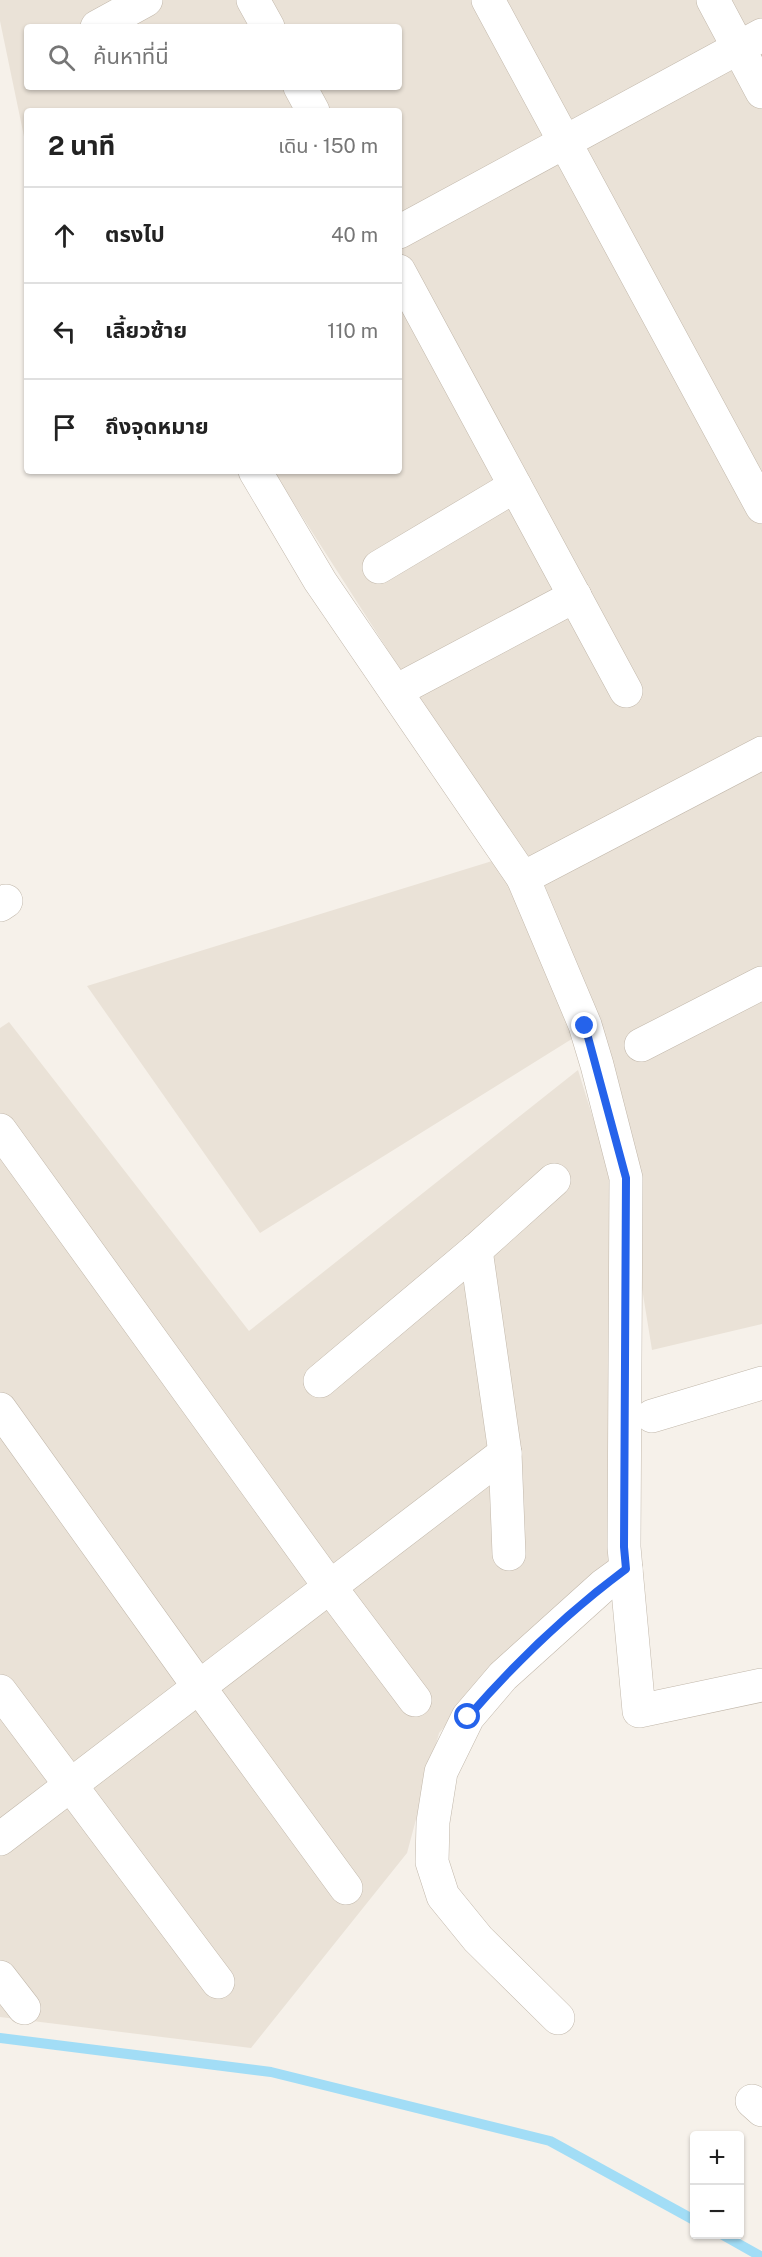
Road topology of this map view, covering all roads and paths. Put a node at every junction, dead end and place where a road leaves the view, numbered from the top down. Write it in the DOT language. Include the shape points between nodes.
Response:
graph roads {
  1 [pos="146,0"];
  2 [pos="253,0"];
  3 [pos="488,0"];
  4 [pos="713,0"];
  5 [pos="102,24"];
  6 [pos="266,24"];
  7 [pos="750,42"];
  8 [pos="302,90"];
  9 [pos="762,92"];
  10 [pos="311,108"];
  11 [pos="564,141"];
  12 [pos="402,230"];
  13 [pos="402,284"];
  14 [pos="410,318"];
  15 [pos="257,474"];
  16 [pos="515,486"];
  17 [pos="762,507"];
  18 [pos="379,567"];
  19 [pos="575,596"];
  20 [pos="396,691"];
  21 [pos="626,691"];
  22 [pos="762,753"];
  23 [pos="523,878"];
  24 [pos="762,983"];
  25 [pos="641,1045"];
  26 [pos="0,1130"];
  27 [pos="554,1180"];
  28 [pos="476,1250"];
  29 [pos="320,1381"];
  30 [pos="762,1383"];
  31 [pos="0,1409"];
  32 [pos="652,1416"];
  33 [pos="505,1453"];
  34 [pos="509,1554"];
  35 [pos="626,1569"];
  36 [pos="330,1587"];
  37 [pos="762,1685"];
  38 [pos="199,1687"];
  39 [pos="0,1691"];
  40 [pos="415,1700"];
  41 [pos="70,1786"];
  42 [pos="0,1839"];
  43 [pos="346,1888"];
  44 [pos="0,1977"];
  45 [pos="218,1982"];
  46 [pos="24,2008"];
  47 [pos="558,2018"];
  1 -- 5 [label="street"];
  2 -- 6 [label="street"];
  3 -- 11 [label="street"];
  4 -- 7 [label="street"];
  7 -- 9 [label="street"];
  7 -- 11 [label="street"];
  8 -- 10 [label="street"];
  11 -- 12 [label="street"];
  11 -- 17 [label="street"];
  13 -- 14 [label="street"];
  14 -- 16 [label="street"];
  15 -- 20 [label="street" via="320,581"];
  16 -- 18 [label="street"];
  16 -- 19 [label="street"];
  19 -- 20 [label="street"];
  19 -- 21 [label="street"];
  20 -- 23 [label="street"];
  22 -- 23 [label="street"];
  23 -- 35 [label="street" via="585,1026 626,1178"];
  24 -- 25 [label="street"];
  26 -- 36 [label="street"];
  27 -- 28 [label="street"];
  28 -- 29 [label="street"];
  28 -- 33 [label="street"];
  30 -- 32 [label="street"];
  31 -- 38 [label="street"];
  33 -- 34 [label="street"];
  33 -- 36 [label="street"];
  35 -- 37 [label="street" via="639,1711"];
  35 -- 47 [label="street" via="503,1676 468,1717 441,1772 433,1822 432,1862 443,1896 478,1939"];
  36 -- 38 [label="street"];
  36 -- 40 [label="street"];
  38 -- 41 [label="street"];
  38 -- 43 [label="street"];
  39 -- 41 [label="street"];
  41 -- 42 [label="street"];
  41 -- 45 [label="street"];
  44 -- 46 [label="street"];
}
